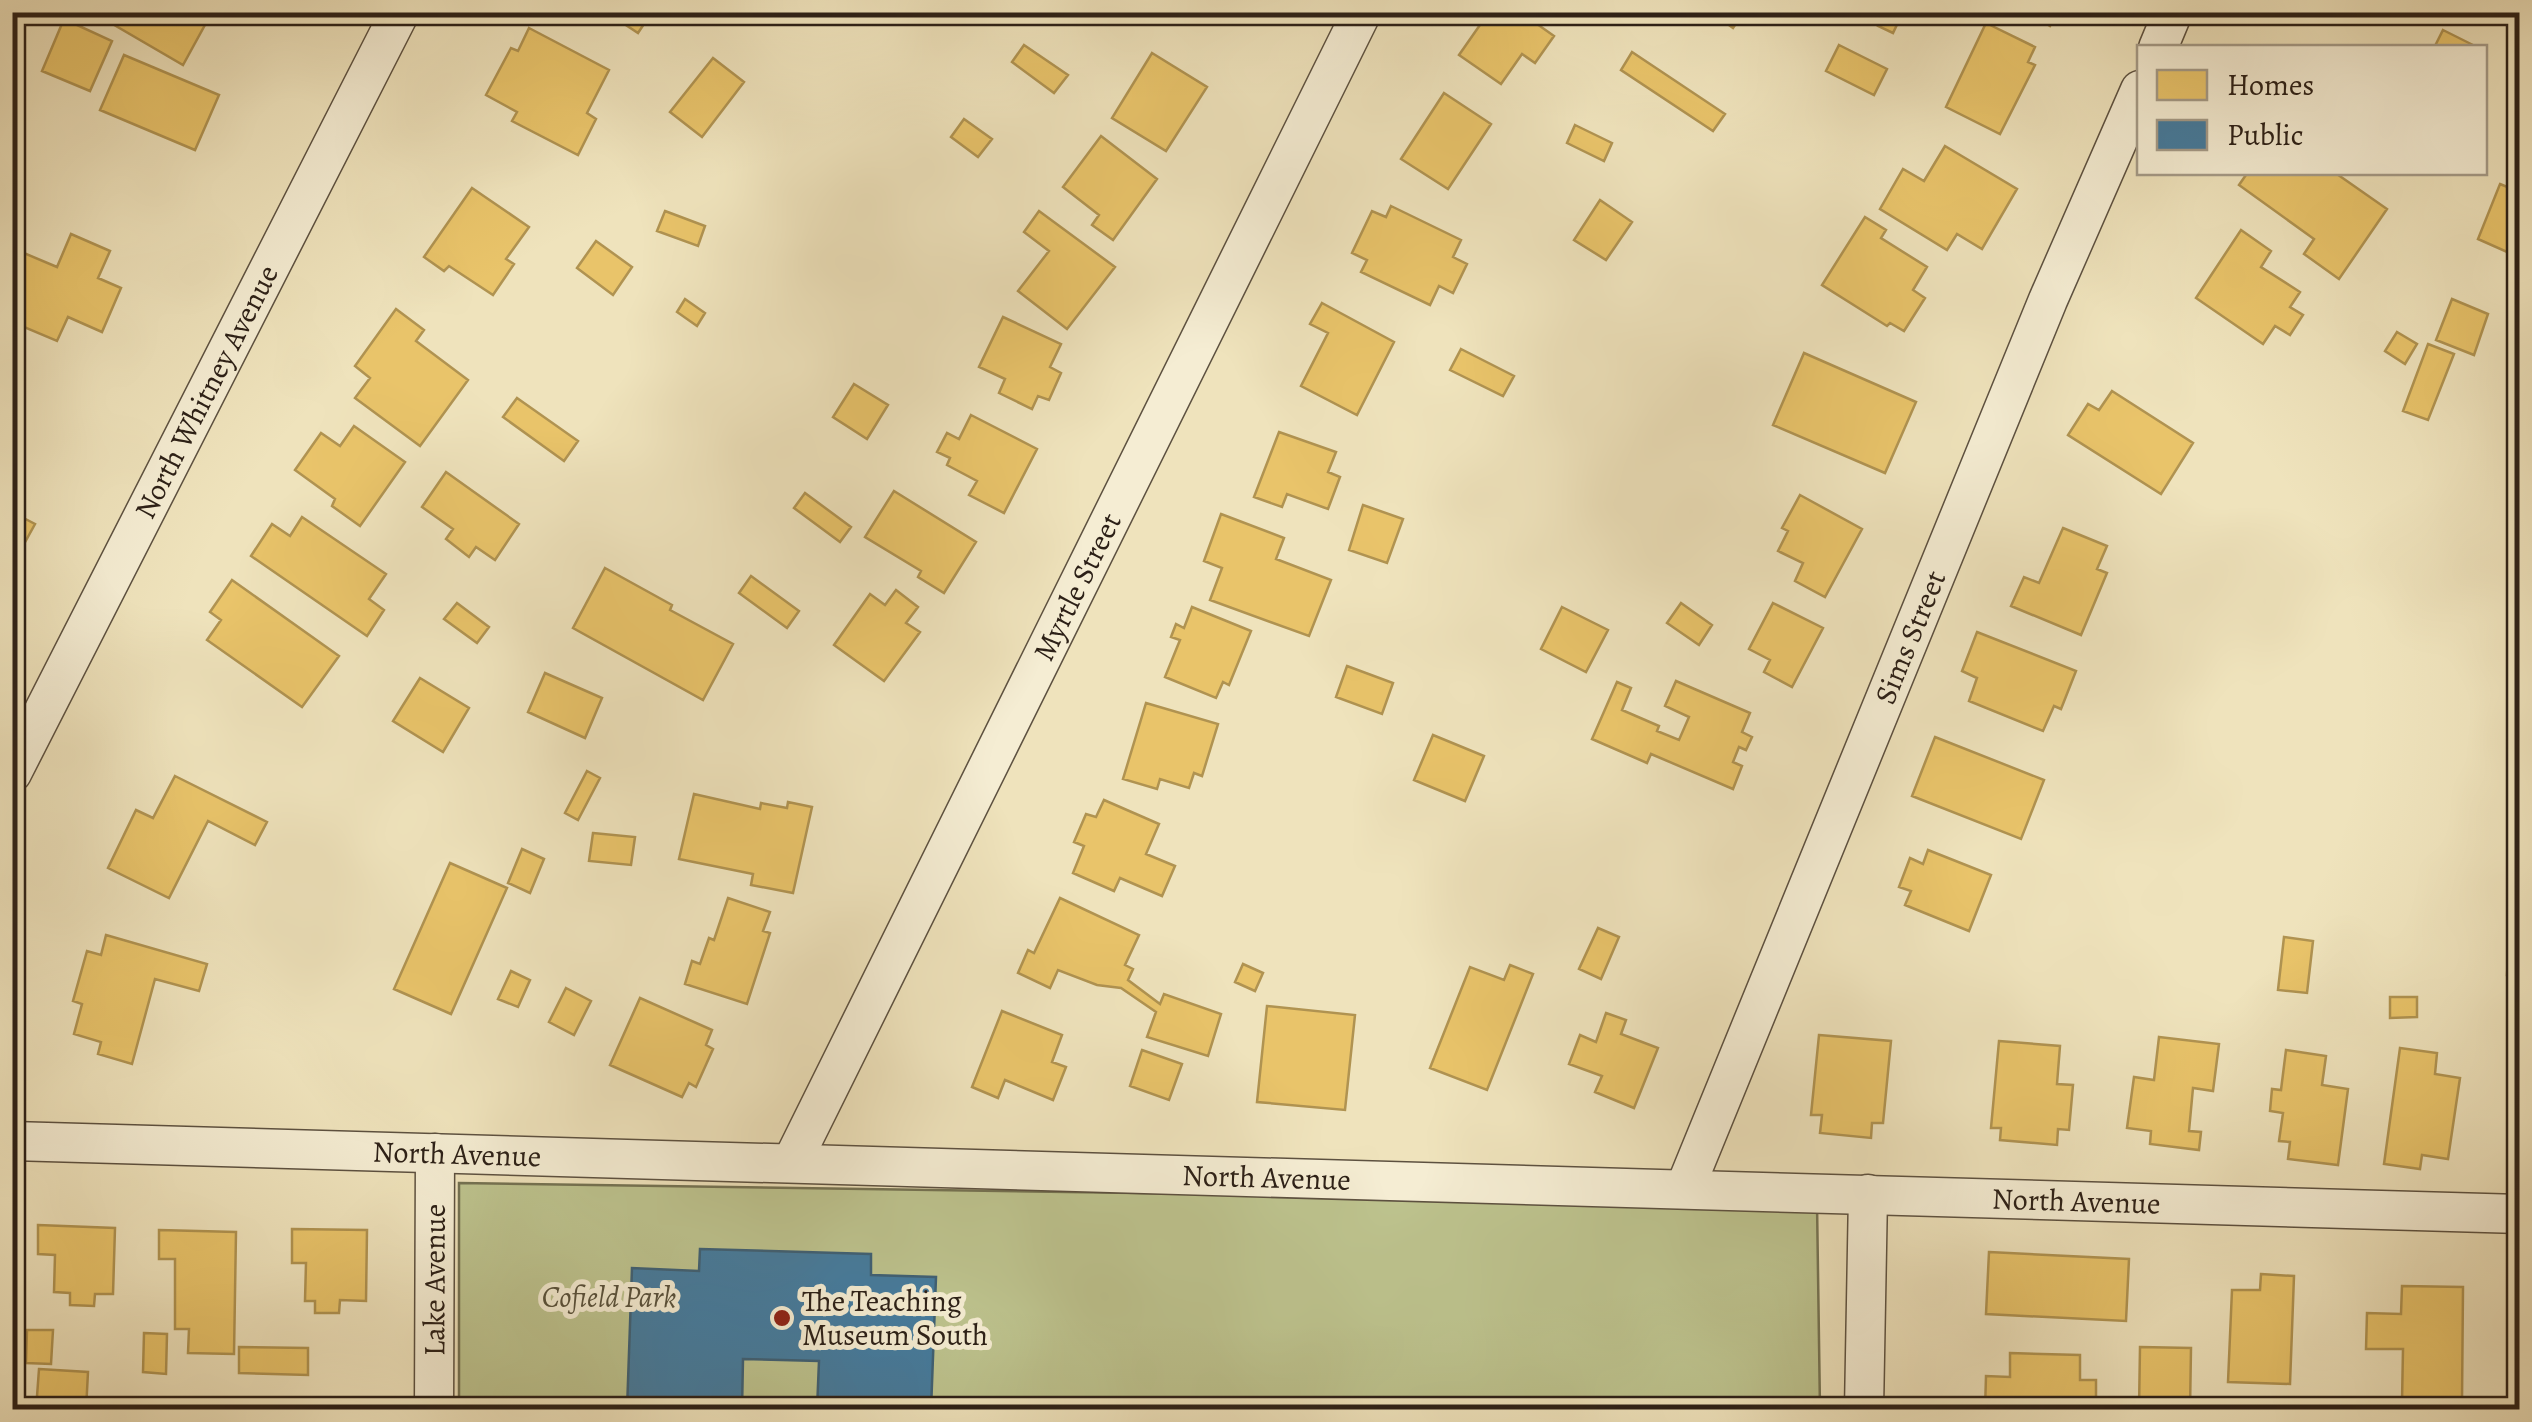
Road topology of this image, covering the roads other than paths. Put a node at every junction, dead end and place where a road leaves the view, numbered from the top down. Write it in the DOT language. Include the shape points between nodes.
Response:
graph roads {
  1 [pos="400,12"];
  2 [pos="1362,12"];
  3 [pos="2173,12"];
  4 [pos="2159,45"];
  5 [pos="2137,97"];
  6 [pos="12,773"];
  7 [pos="12,1141"];
  8 [pos="435,1152"];
  9 [pos="792,1162"];
  10 [pos="1685,1188"];
  11 [pos="1868,1194"];
  12 [pos="2520,1214"];
  13 [pos="434,1410"];
  14 [pos="1864,1410"];
  1 -- 6 [label="street, North Whitney Avenue"];
  2 -- 9 [label="street, Myrtle Street"];
  3 -- 4 [label="street"];
  5 -- 10 [label="street, Sims Street"];
  7 -- 8 [label="street, North Avenue"];
  8 -- 9 [label="street, North Avenue"];
  8 -- 13 [label="street, Lake Avenue"];
  9 -- 10 [label="street, North Avenue"];
  10 -- 11 [label="street, North Avenue"];
  11 -- 12 [label="street, North Avenue"];
  11 -- 14 [label="street"];
}
